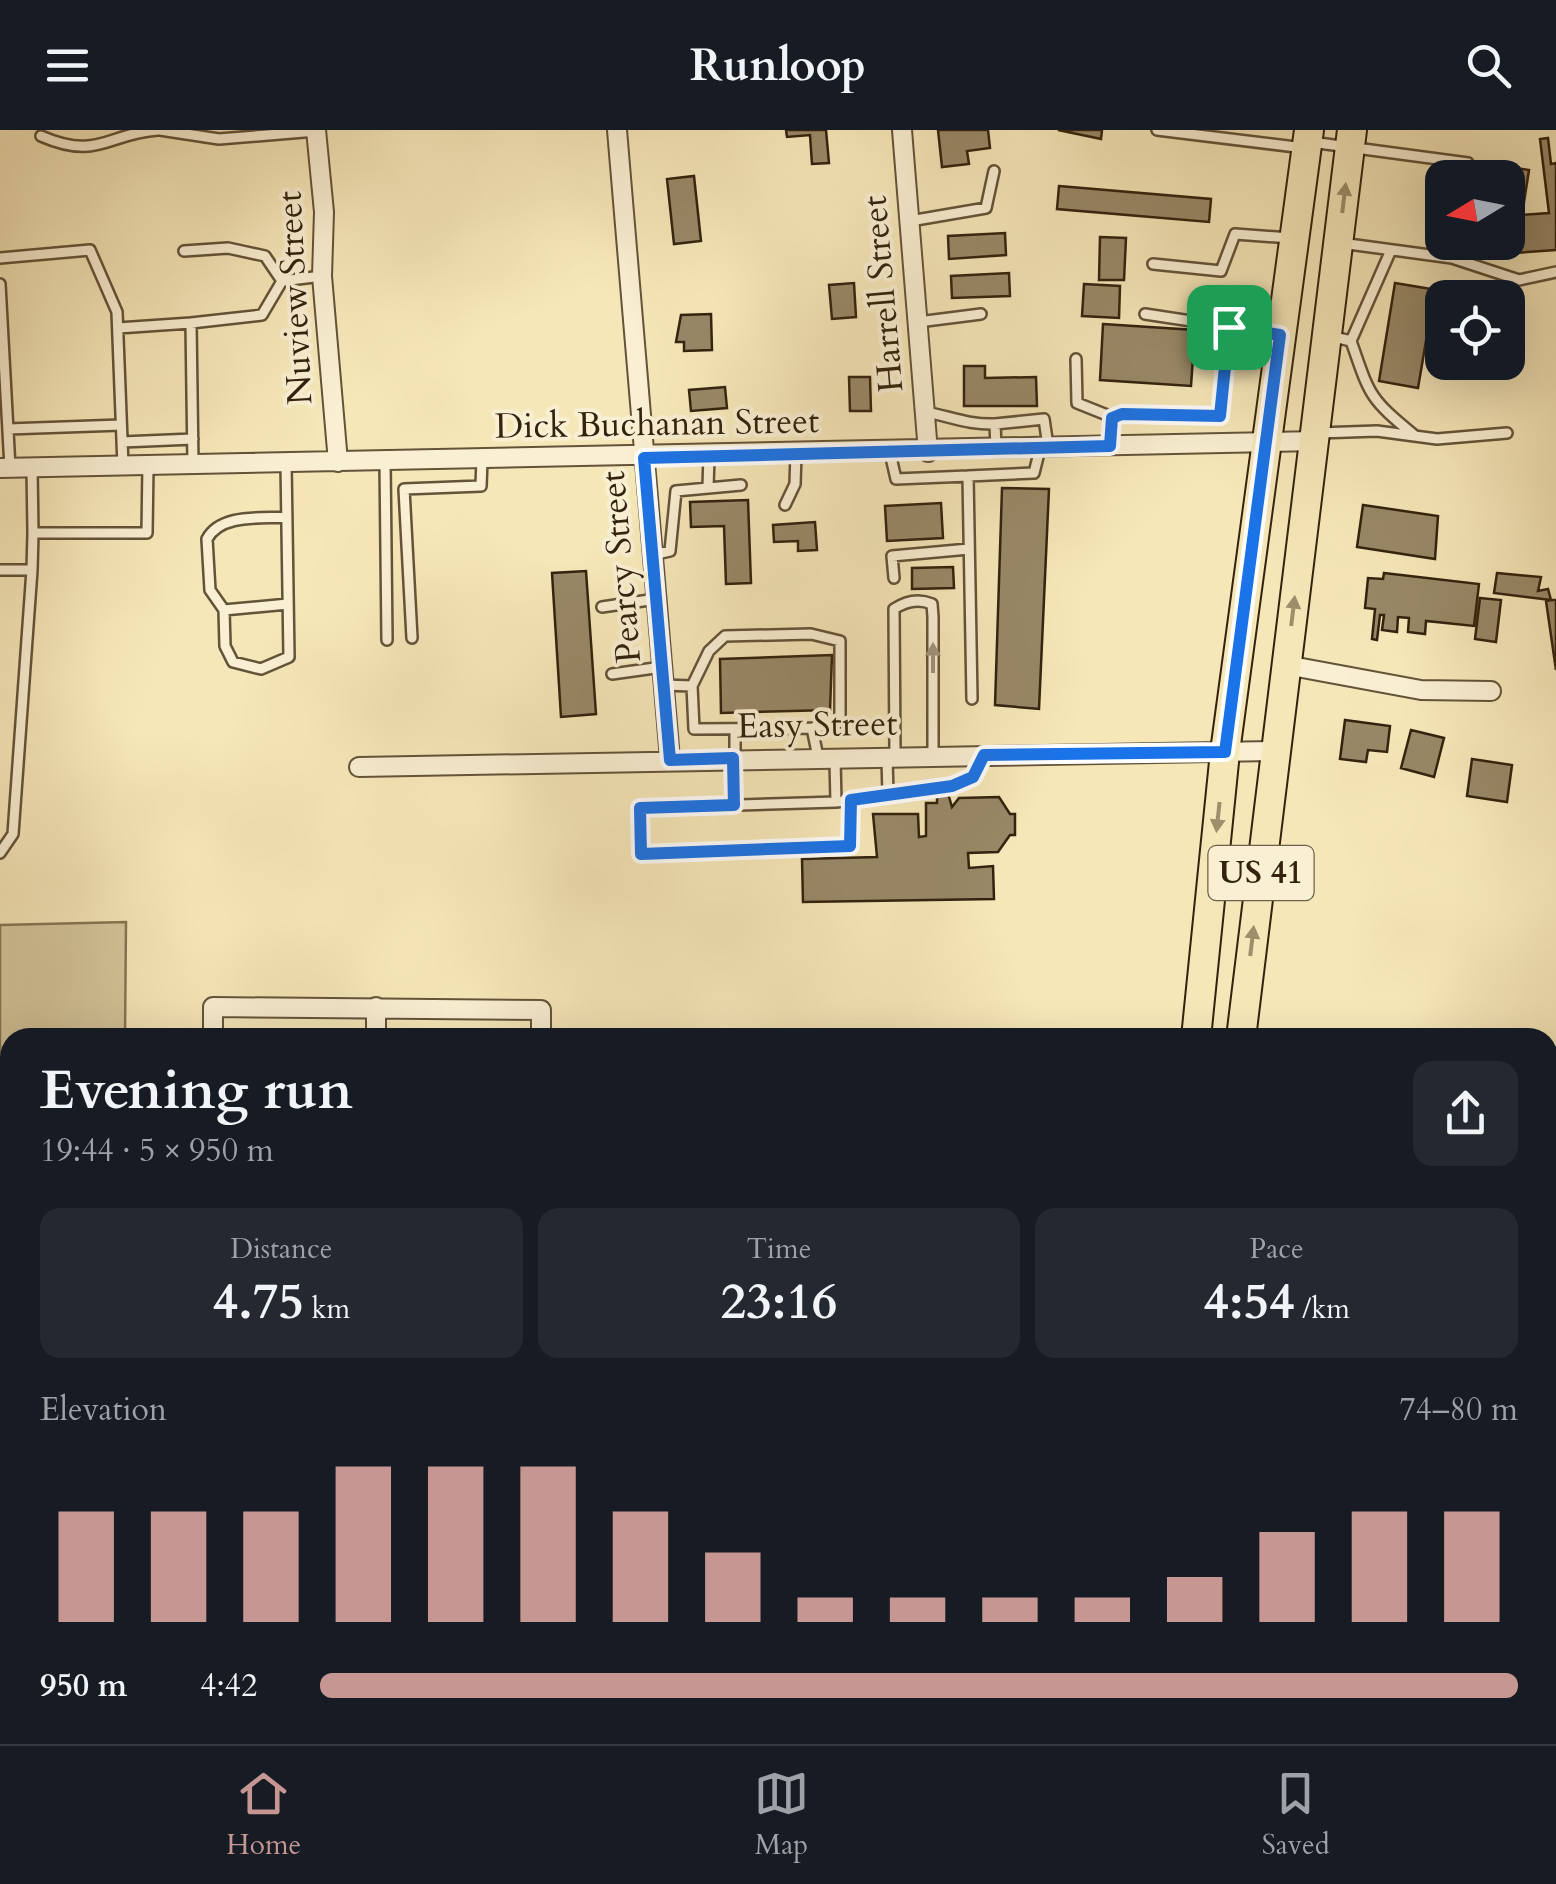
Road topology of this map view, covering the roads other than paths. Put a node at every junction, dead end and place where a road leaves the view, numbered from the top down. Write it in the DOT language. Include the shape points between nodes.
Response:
graph roads {
  1 [pos="159,130"];
  2 [pos="316,130"];
  3 [pos="618,130"];
  4 [pos="902,130"];
  5 [pos="1156,130"];
  6 [pos="41,136"];
  7 [pos="1251,136"];
  8 [pos="1351,137"];
  9 [pos="1308,140"];
  10 [pos="1454,160"];
  11 [pos="994,172"];
  12 [pos="910,221"];
  13 [pos="1294,238"];
  14 [pos="1338,242"];
  15 [pos="1391,250"];
  16 [pos="184,252"];
  17 [pos="1425,254"];
  18 [pos="0,258"];
  19 [pos="1458,260"];
  20 [pos="1153,264"];
  21 [pos="1556,272"];
  22 [pos="322,276"];
  23 [pos="282,281"];
  24 [pos="0,284"];
  25 [pos="981,314"];
  26 [pos="1146,314"];
  27 [pos="191,322"];
  28 [pos="918,322"];
  29 [pos="1229,327"];
  30 [pos="118,328"];
  31 [pos="1280,335"];
  32 [pos="1339,338"];
  33 [pos="1076,359"];
  34 [pos="925,412"];
  35 [pos="1112,418"];
  36 [pos="995,424"];
  37 [pos="121,425"];
  38 [pos="8,429"];
  39 [pos="1506,433"];
  40 [pos="1415,436"];
  41 [pos="1315,437"];
  42 [pos="193,439"];
  43 [pos="122,442"];
  44 [pos="1265,442"];
  45 [pos="1110,446"];
  46 [pos="1044,449"];
  47 [pos="996,450"];
  48 [pos="928,452"];
  49 [pos="890,453"];
  50 [pos="796,454"];
  51 [pos="709,456"];
  52 [pos="644,458"];
  53 [pos="482,460"];
  54 [pos="385,461"];
  55 [pos="338,462"];
  56 [pos="286,463"];
  57 [pos="193,465"];
  58 [pos="123,466"];
  59 [pos="148,466"];
  60 [pos="5,468"];
  61 [pos="32,468"];
  62 [pos="968,476"];
  63 [pos="741,485"];
  64 [pos="708,488"];
  65 [pos="785,505"];
  66 [pos="287,518"];
  67 [pos="33,532"];
  68 [pos="969,550"];
  69 [pos="652,556"];
  70 [pos="0,570"];
  71 [pos="32,570"];
  72 [pos="894,578"];
  73 [pos="656,598"];
  74 [pos="288,604"];
  75 [pos="602,607"];
  76 [pos="224,610"];
  77 [pos="412,638"];
  78 [pos="387,640"];
  79 [pos="1286,665"];
  80 [pos="612,674"];
  81 [pos="663,676"];
  82 [pos="692,686"];
  83 [pos="1491,691"];
  84 [pos="972,699"];
  85 [pos="812,728"];
  86 [pos="735,730"];
  87 [pos="1276,751"];
  88 [pos="1225,752"];
  89 [pos="984,755"];
  90 [pos="891,756"];
  91 [pos="932,756"];
  92 [pos="826,757"];
  93 [pos="733,758"];
  94 [pos="670,760"];
  95 [pos="359,767"];
  96 [pos="888,795"];
  97 [pos="851,800"];
  98 [pos="836,802"];
  99 [pos="734,805"];
  100 [pos="0,852"];
  101 [pos="376,1007"];
  102 [pos="213,1028"];
  103 [pos="376,1028"];
  104 [pos="541,1028"];
  105 [pos="1197,1028"];
  106 [pos="1242,1028"];
  1 -- 2 [label="lane" via="219,138"];
  1 -- 6 [label="lane" via="105,146 67,148"];
  2 -- 22 [label="street, Nuview Street"];
  3 -- 52 [label="street, Pearcy Street"];
  4 -- 12 [label="street, Harrell Street"];
  5 -- 7 [label="lane"];
  7 -- 9 [label="lane"];
  8 -- 9 [label="lane"];
  8 -- 10 [label="lane"];
  14 -- 8 [label="main road, US 41, one-way"];
  9 -- 13 [label="main road"];
  11 -- 12 [label="lane" via="986,208"];
  12 -- 28 [label="street, Harrell Street"];
  13 -- 20 [label="lane" via="1235,234 1221,271"];
  13 -- 31 [label="main road"];
  14 -- 15 [label="lane"];
  14 -- 32 [label="main road, US 41"];
  15 -- 17 [label="lane"];
  15 -- 32 [label="lane"];
  16 -- 23 [label="lane" via="228,248 266,256"];
  18 -- 30 [label="lane" via="90,250 118,312"];
  19 -- 21 [label="lane" via="1520,280"];
  22 -- 23 [label="lane"];
  22 -- 55 [label="street, Nuview Street"];
  23 -- 27 [label="lane" via="262,316"];
  24 -- 38 [label="lane"];
  25 -- 28 [label="lane"];
  26 -- 29 [label="lane"];
  27 -- 30 [label="lane"];
  27 -- 42 [label="lane"];
  28 -- 34 [label="street, Harrell Street"];
  29 -- 31 [label="lane"];
  29 -- 35 [label="lane" via="1220,416"];
  30 -- 37 [label="lane"];
  31 -- 44 [label="main road"];
  32 -- 40 [label="lane" via="1372,401"];
  32 -- 41 [label="main road, US 41"];
  33 -- 35 [label="lane" via="1077,403"];
  34 -- 36 [label="lane" via="965,426"];
  34 -- 48 [label="street, Harrell Street"];
  35 -- 45 [label="lane"];
  36 -- 46 [label="lane" via="1044,420"];
  36 -- 47 [label="lane"];
  37 -- 38 [label="lane"];
  37 -- 43 [label="lane"];
  38 -- 60 [label="lane"];
  39 -- 40 [label="lane"];
  40 -- 41 [label="lane" via="1377,431"];
  41 -- 44 [label="street, Dick Buchanan Street"];
  79 -- 41 [label="main road, US 41, one-way"];
  42 -- 43 [label="lane"];
  42 -- 57 [label="lane"];
  43 -- 58 [label="lane"];
  44 -- 45 [label="street, Dick Buchanan Street"];
  44 -- 88 [label="main road"];
  45 -- 46 [label="street, Dick Buchanan Street"];
  46 -- 47 [label="street, Dick Buchanan Street"];
  46 -- 62 [label="lane" via="1034,473"];
  47 -- 48 [label="street, Dick Buchanan Street"];
  48 -- 49 [label="street, Dick Buchanan Street"];
  49 -- 50 [label="street, Dick Buchanan Street"];
  49 -- 62 [label="lane" via="896,479"];
  50 -- 51 [label="street, Dick Buchanan Street"];
  50 -- 65 [label="lane" via="795,484"];
  51 -- 52 [label="street, Dick Buchanan Street"];
  51 -- 64 [label="lane"];
  52 -- 53 [label="street, Dick Buchanan Street"];
  52 -- 69 [label="street, Pearcy Street"];
  53 -- 54 [label="street, Dick Buchanan Street"];
  53 -- 77 [label="lane" via="481,486 404,488"];
  54 -- 55 [label="street, Dick Buchanan Street"];
  54 -- 78 [label="lane"];
  55 -- 56 [label="street, Dick Buchanan Street"];
  56 -- 57 [label="street, Dick Buchanan Street"];
  56 -- 66 [label="lane"];
  57 -- 59 [label="street, Dick Buchanan Street"];
  58 -- 59 [label="street, Dick Buchanan Street"];
  58 -- 61 [label="street, Dick Buchanan Street"];
  59 -- 67 [label="lane" via="147,533"];
  60 -- 61 [label="street, Dick Buchanan Street"];
  61 -- 67 [label="lane"];
  62 -- 68 [label="lane"];
  63 -- 64 [label="lane"];
  64 -- 69 [label="lane" via="676,490 670,551"];
  66 -- 74 [label="lane"];
  66 -- 76 [label="lane" via="226,522 211,532 210,590"];
  67 -- 71 [label="lane"];
  68 -- 72 [label="lane" via="892,556"];
  68 -- 84 [label="lane"];
  69 -- 73 [label="street, Pearcy Street"];
  70 -- 71 [label="lane"];
  71 -- 100 [label="lane" via="13,834"];
  73 -- 75 [label="lane"];
  73 -- 81 [label="street, Pearcy Street"];
  74 -- 76 [label="lane"];
  74 -- 76 [label="lane" via="289,657 261,669 233,662"];
  79 -- 83 [label="street" via="1421,690"];
  79 -- 87 [label="main road, US 41"];
  80 -- 81 [label="lane"];
  81 -- 82 [label="lane"];
  81 -- 94 [label="street, Pearcy Street"];
  82 -- 85 [label="lane" via="709,651 726,636 811,634 840,641 840,722"];
  82 -- 86 [label="lane" via="694,729"];
  85 -- 86 [label="lane"];
  85 -- 92 [label="lane"];
  86 -- 93 [label="lane"];
  87 -- 88 [label="street, Easy Street"];
  106 -- 87 [label="main road, US 41, one-way"];
  88 -- 89 [label="street, Easy Street"];
  88 -- 105 [label="main road, one-way"];
  89 -- 91 [label="street, Easy Street"];
  89 -- 96 [label="lane" via="973,777 952,786"];
  90 -- 91 [label="street, Easy Street"];
  91 -- 90 [label="lane, one-way" via="933,617 932,604 923,600 894,609"];
  90 -- 92 [label="street, Easy Street"];
  90 -- 96 [label="lane"];
  92 -- 93 [label="street, Easy Street"];
  92 -- 98 [label="lane"];
  93 -- 94 [label="street, Easy Street"];
  93 -- 99 [label="lane"];
  94 -- 95 [label="street, Easy Street"];
  96 -- 97 [label="lane"];
  97 -- 98 [label="lane"];
  97 -- 99 [label="lane" via="850,846 641,854 640,808"];
  98 -- 99 [label="lane"];
  101 -- 102 [label="street" via="213,1007"];
  101 -- 103 [label="street"];
  101 -- 104 [label="street" via="541,1010"];
}
